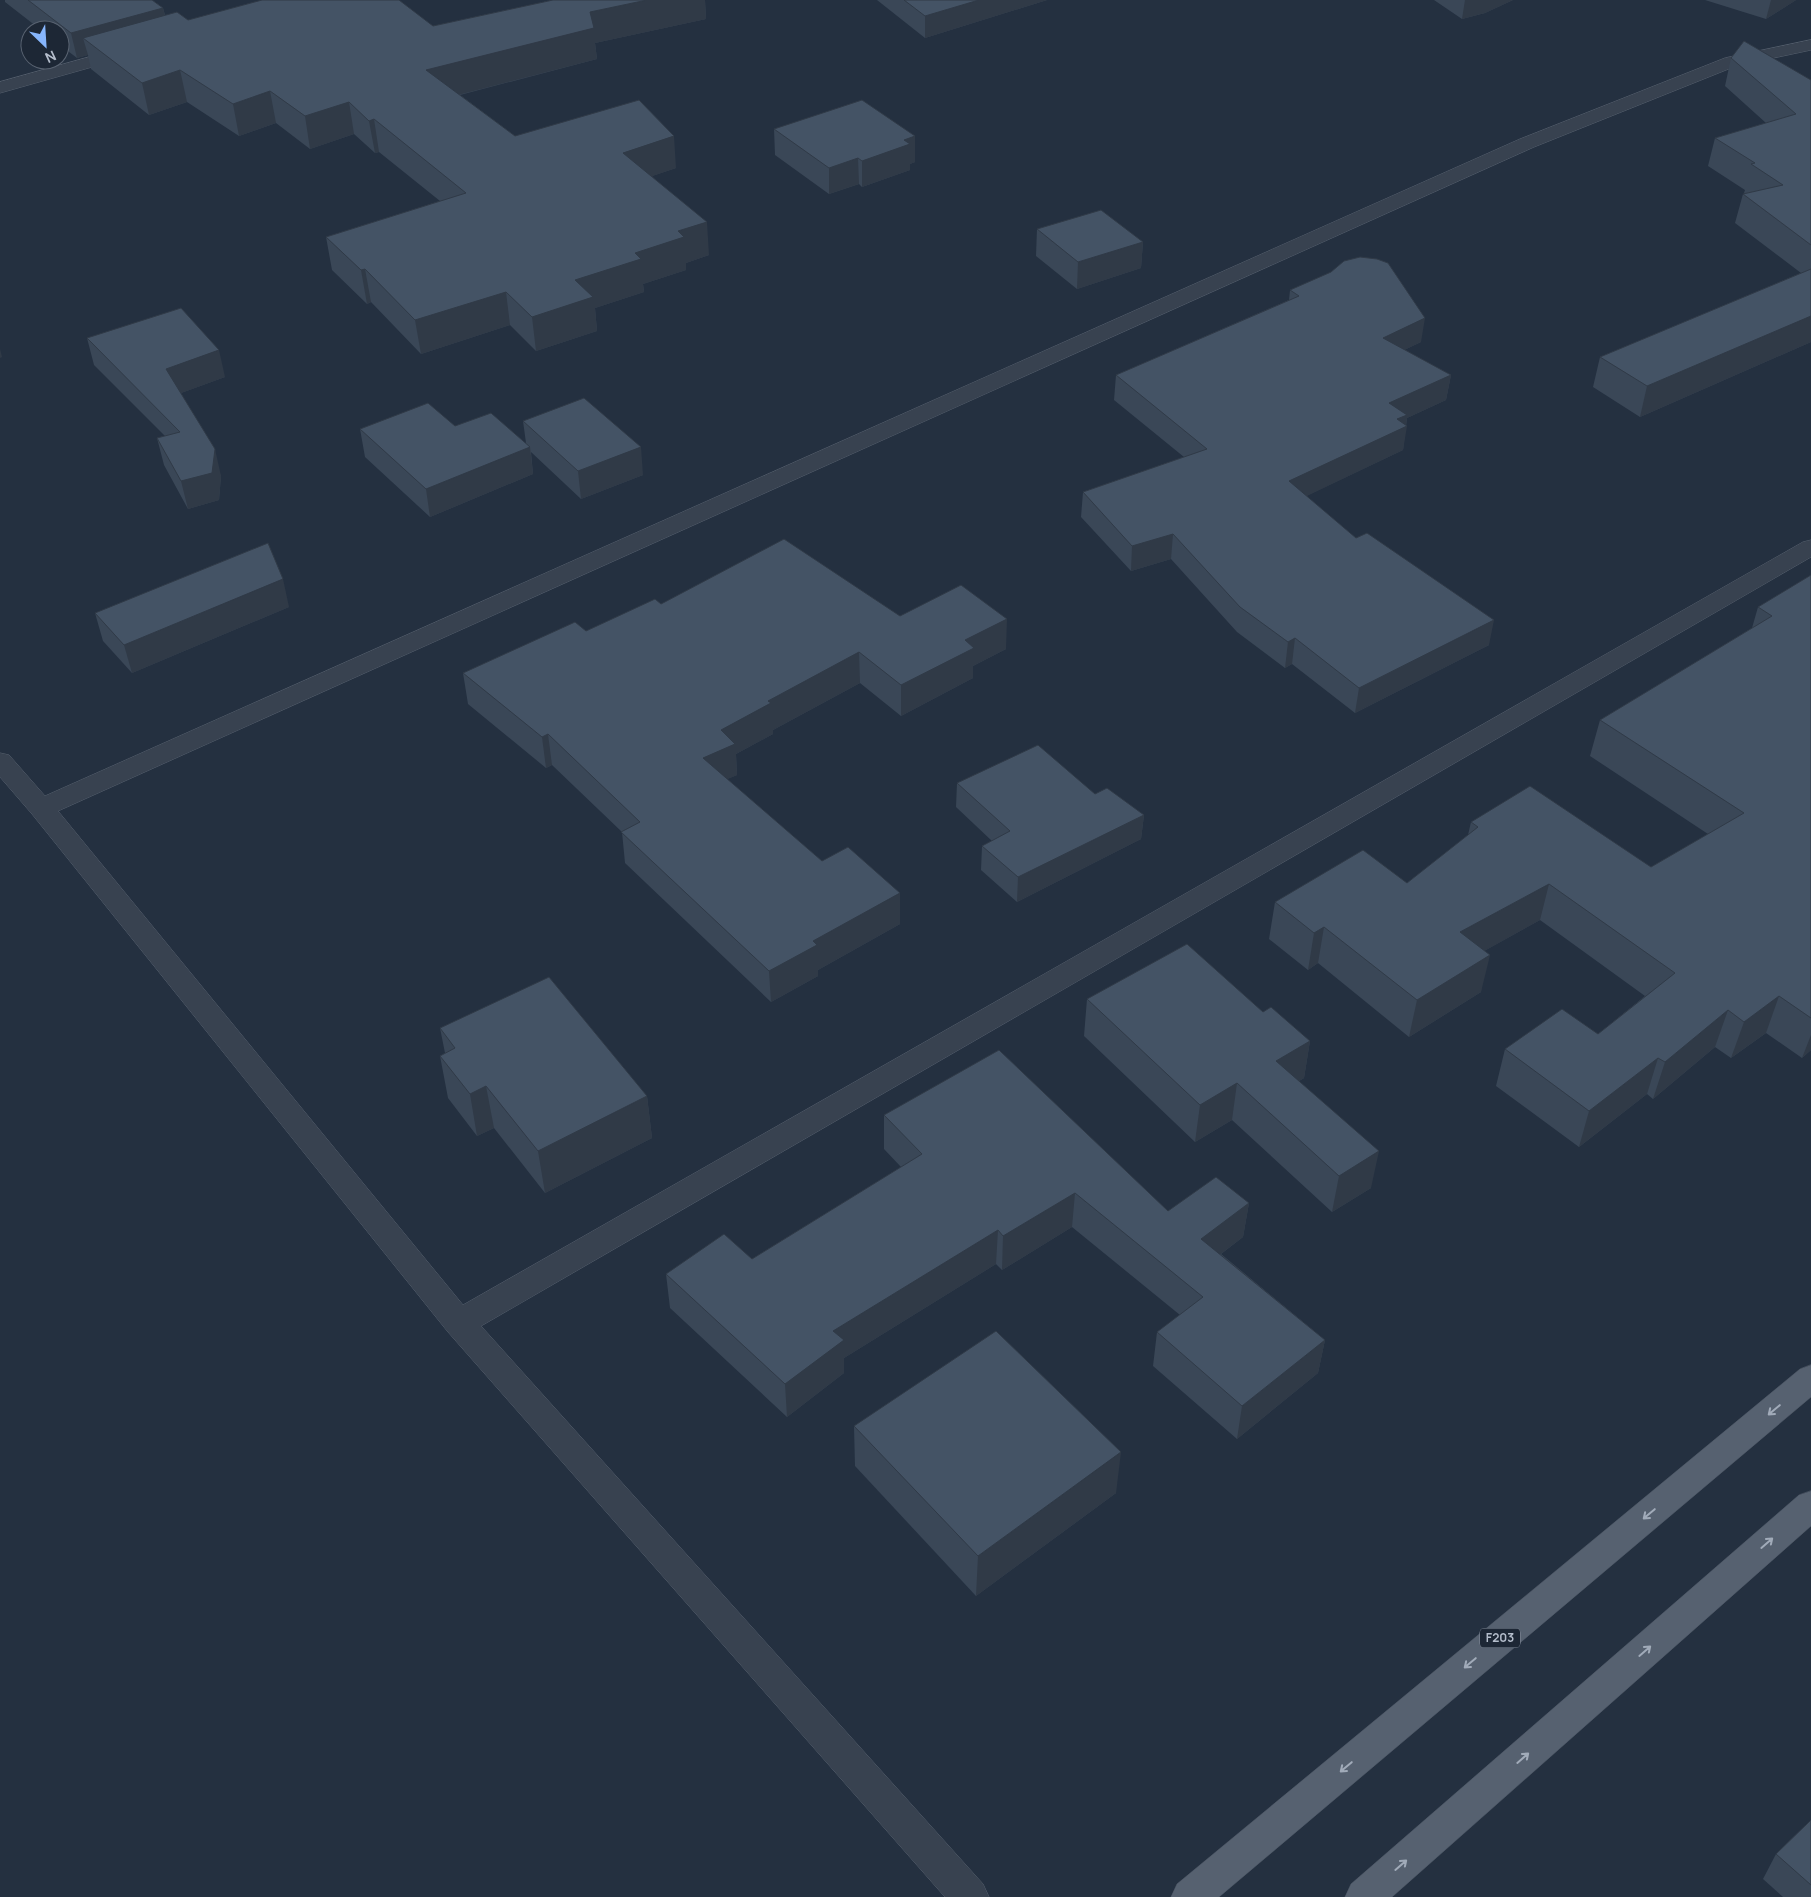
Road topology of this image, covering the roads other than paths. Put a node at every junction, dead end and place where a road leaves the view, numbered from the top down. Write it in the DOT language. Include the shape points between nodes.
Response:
graph roads {
  1 [pos="1811,46"];
  2 [pos="140,48"];
  3 [pos="0,88"];
  4 [pos="1811,547"];
  5 [pos="0,761"];
  6 [pos="41,808"];
  7 [pos="459,1323"];
  8 [pos="1811,1378"];
  9 [pos="1811,1505"];
  10 [pos="970,1897"];
  11 [pos="1190,1897"];
  12 [pos="1364,1897"];
  1 -- 6 [label="street" via="1730,62 1527,143"];
  2 -- 3 [label="street"];
  4 -- 7 [label="street"];
  5 -- 6 [label="street"];
  6 -- 7 [label="street"];
  7 -- 10 [label="street"];
  8 -- 11 [label="main road, F203, one-way"];
  12 -- 9 [label="main road, one-way"];
}
